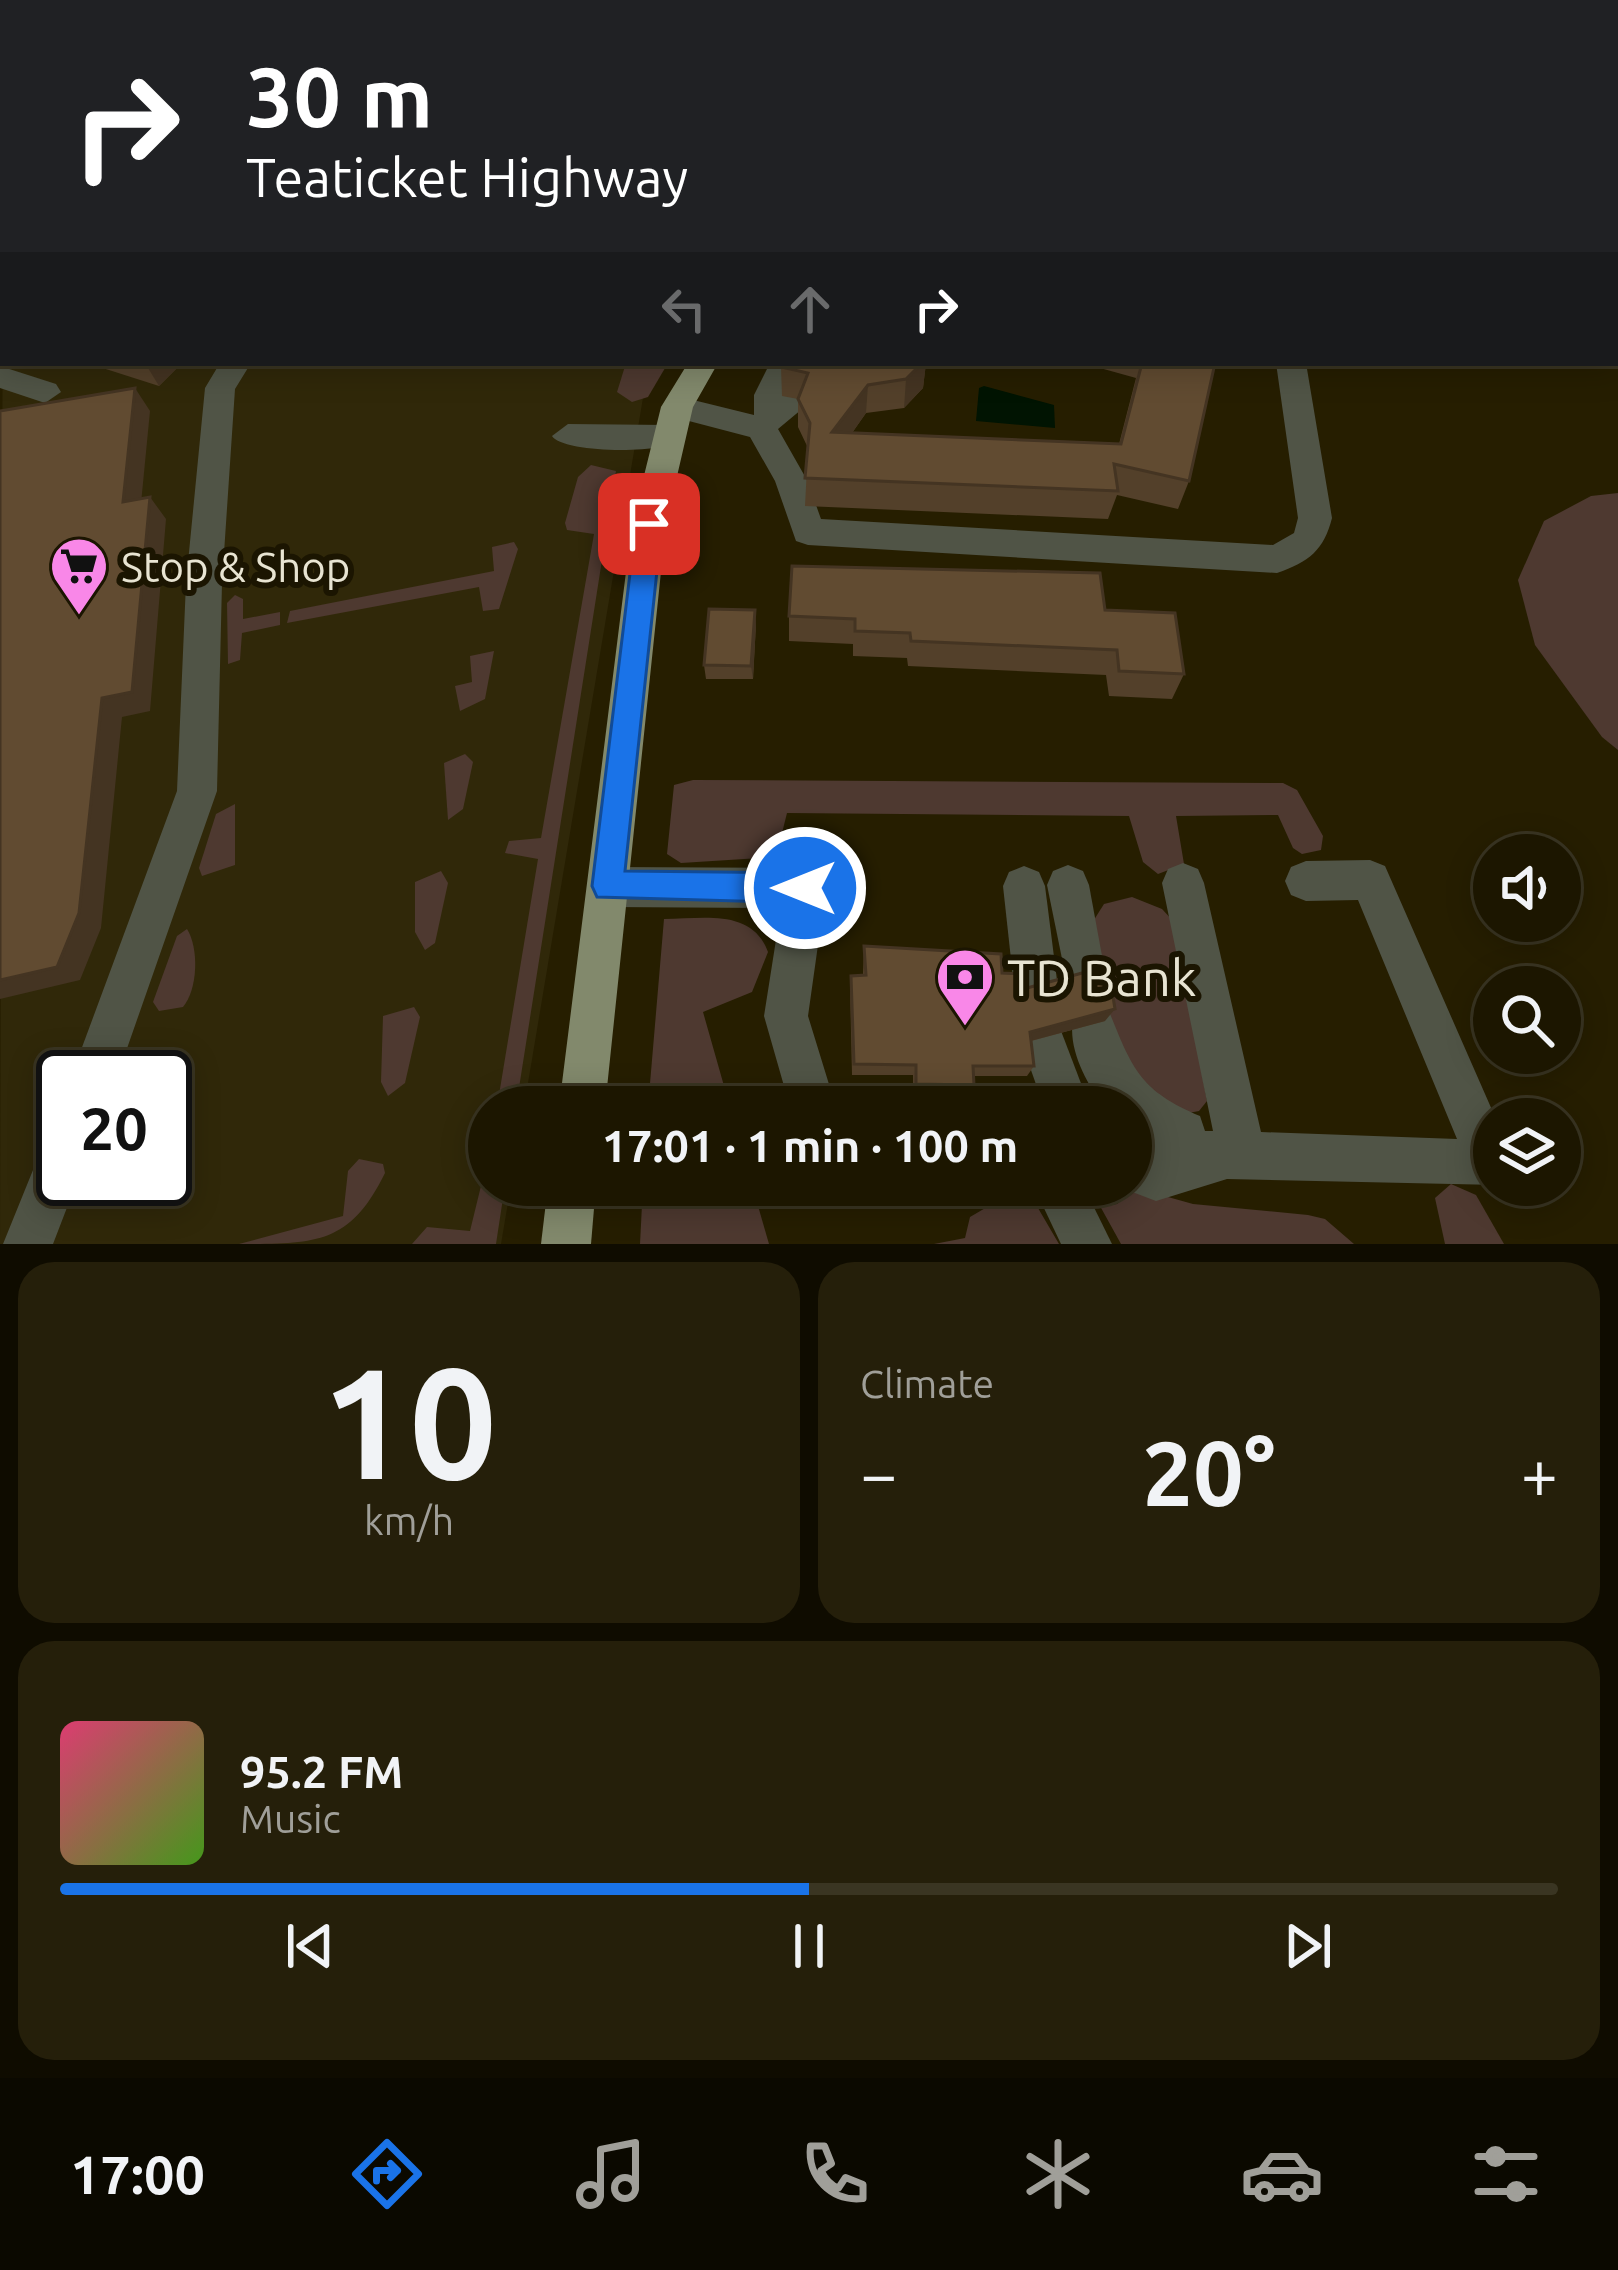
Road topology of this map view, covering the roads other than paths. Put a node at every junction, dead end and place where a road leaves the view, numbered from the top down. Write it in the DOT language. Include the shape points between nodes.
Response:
graph roads {
  1 [pos="234,366"];
  2 [pos="701,366"];
  3 [pos="784,366"];
  4 [pos="1291,366"];
  5 [pos="0,377"];
  6 [pos="45,392"];
  7 [pos="777,413"];
  8 [pos="673,422"];
  9 [pos="568,436"];
  10 [pos="1306,880"];
  11 [pos="1184,883"];
  12 [pos="608,886"];
  13 [pos="1047,886"];
  14 [pos="1064,1011"];
  15 [pos="104,1050"];
  16 [pos="584,1086"];
  17 [pos="807,1086"];
  18 [pos="1066,1086"];
  19 [pos="1088,1086"];
  20 [pos="1152,1144"];
  21 [pos="1243,1155"];
  22 [pos="1152,1176"];
  23 [pos="43,1206"];
  24 [pos="570,1206"];
  25 [pos="1068,1206"];
  26 [pos="28,1244"];
  27 [pos="566,1244"];
  28 [pos="1087,1244"];
  1 -- 15 [label="lane" via="220,388 197,791"];
  2 -- 8 [label="main road"];
  3 -- 7 [label="lane" via="770,395"];
  4 -- 7 [label="lane" via="1315,518 1309,541 1276,559 808,532"];
  5 -- 6 [label="lane"];
  7 -- 8 [label="lane"];
  8 -- 9 [label="lane"];
  8 -- 12 [label="main road" via="640,578"];
  10 -- 21 [label="lane" via="1370,880 1491,1164"];
  11 -- 21 [label="lane"];
  12 -- 16 [label="main road"];
  12 -- 17 [label="lane" via="805,888 786,1016"];
  13 -- 14 [label="lane"];
  14 -- 18 [label="lane"];
  14 -- 19 [label="lane"];
  14 -- 21 [label="lane" via="1138,1111"];
  20 -- 21 [label="lane"];
  21 -- 22 [label="lane"];
  23 -- 26 [label="lane"];
  24 -- 27 [label="main road"];
  25 -- 28 [label="lane"];
}
